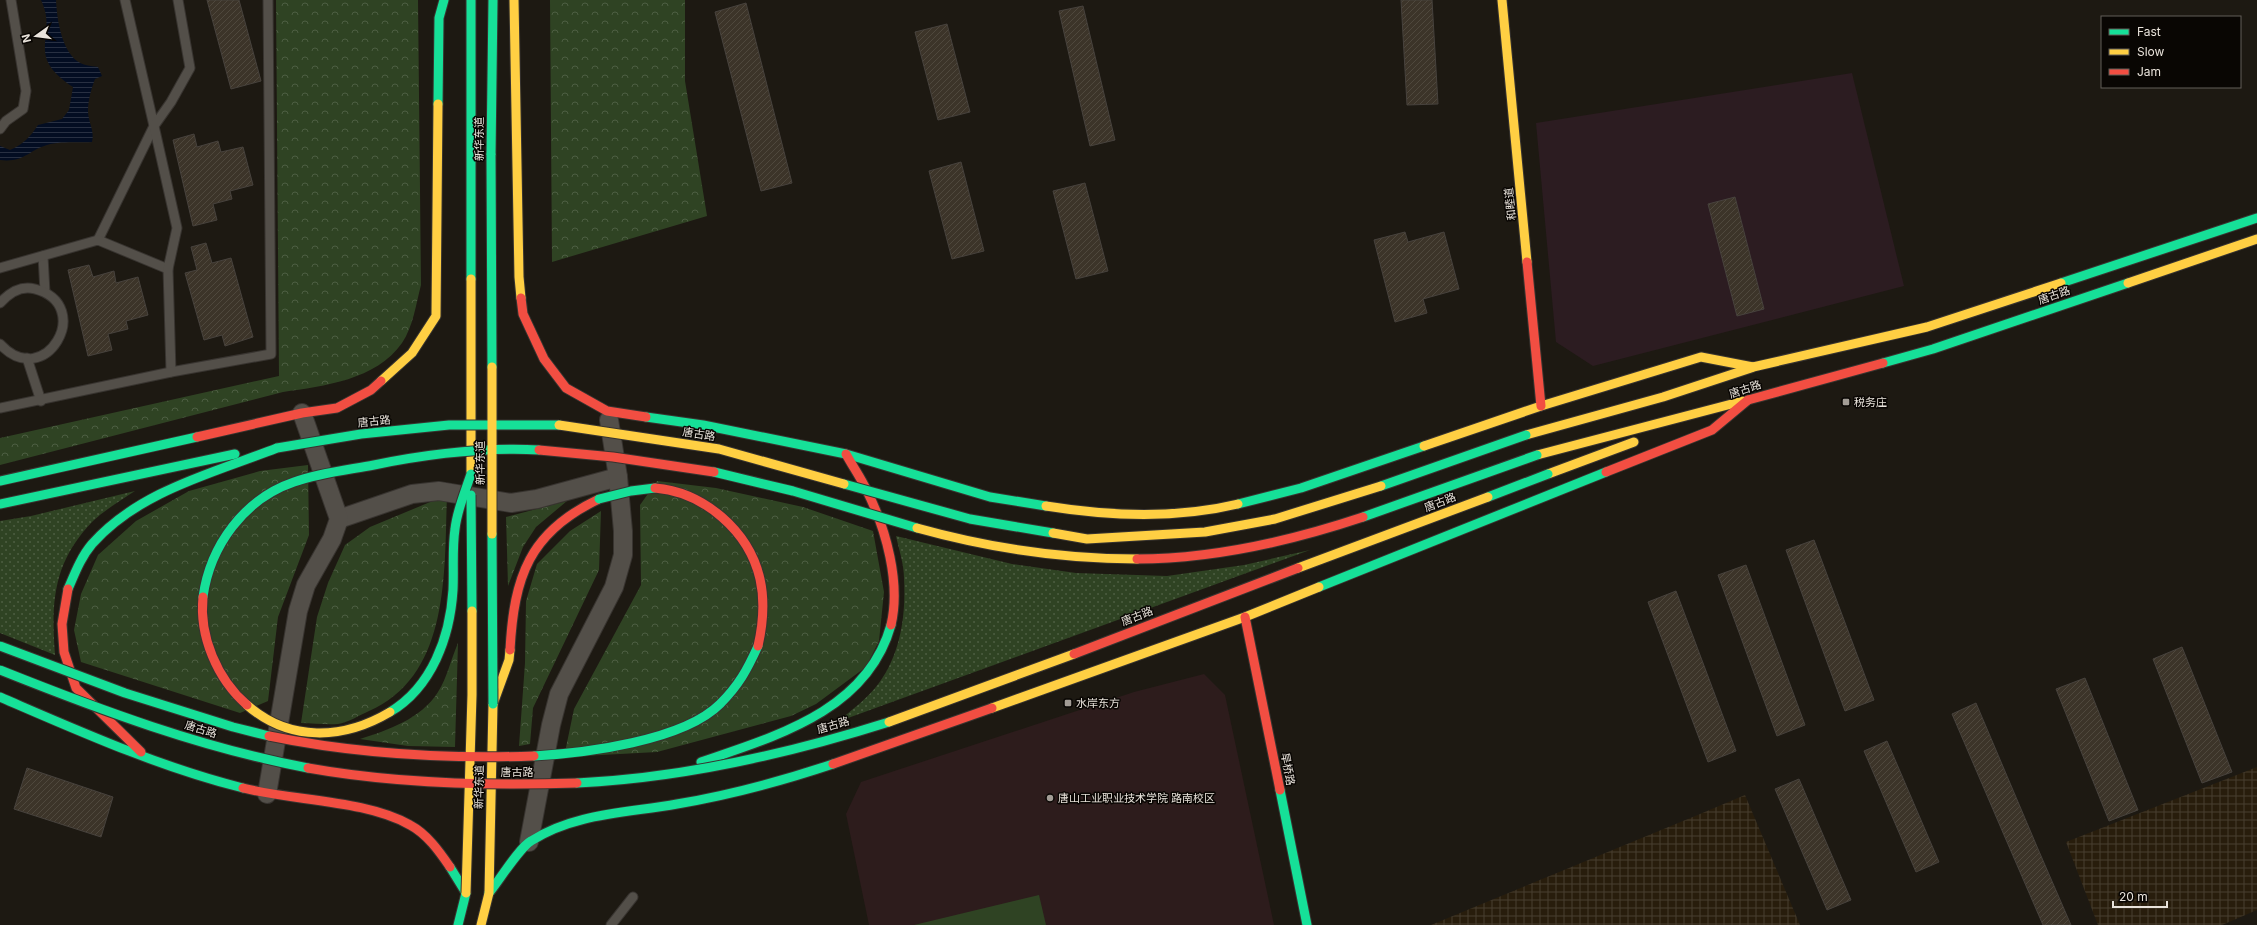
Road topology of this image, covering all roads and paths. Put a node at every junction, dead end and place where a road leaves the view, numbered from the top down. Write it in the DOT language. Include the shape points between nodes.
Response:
graph roads {
  1 [pos="11,0"];
  2 [pos="125,0"];
  3 [pos="178,0"];
  4 [pos="268,0"];
  5 [pos="438,0"];
  6 [pos="444,0"];
  7 [pos="471,0"];
  8 [pos="493,0"];
  9 [pos="514,0"];
  10 [pos="1502,0"];
  11 [pos="439,18"];
  12 [pos="3,122"];
  13 [pos="154,126"];
  14 [pos="0,129"];
  15 [pos="2257,218"];
  16 [pos="2257,239"];
  17 [pos="98,240"];
  18 [pos="43,256"];
  19 [pos="0,268"];
  20 [pos="168,269"];
  21 [pos="45,292"];
  22 [pos="0,303"];
  23 [pos="0,344"];
  24 [pos="28,358"];
  25 [pos="1752,367"];
  26 [pos="171,372"];
  27 [pos="1748,400"];
  28 [pos="41,401"];
  29 [pos="1541,406"];
  30 [pos="0,408"];
  31 [pos="607,411"];
  32 [pos="302,413"];
  33 [pos="1659,433"];
  34 [pos="1644,438"];
  35 [pos="277,448"];
  36 [pos="846,454"];
  37 [pos="471,474"];
  38 [pos="618,477"];
  39 [pos="0,481"];
  40 [pos="0,504"];
  41 [pos="339,519"];
  42 [pos="1245,618"];
  43 [pos="0,646"];
  44 [pos="0,670"];
  45 [pos="0,698"];
  46 [pos="493,704"];
  47 [pos="148,760"];
  48 [pos="663,774"];
  49 [pos="267,794"];
  50 [pos="529,842"];
  51 [pos="466,893"];
  52 [pos="489,893"];
  53 [pos="633,897"];
  54 [pos="458,925"];
  55 [pos="481,925"];
  56 [pos="610,925"];
  57 [pos="1307,925"];
  1 -- 12 [label="lane" via="26,91 23,109"];
  2 -- 13 [label="lane"];
  3 -- 13 [label="lane" via="190,68"];
  4 -- 26 [label="lane" via="270,354"];
  5 -- 11 [label="street"];
  6 -- 11 [label="main road"];
  7 -- 37 [label="main road, 新华东道, bridge"];
  8 -- 46 [label="main road, 新华东道, bridge"];
  9 -- 31 [label="main road" via="519,277 523,314 544,359 566,388"];
  10 -- 29 [label="main road, 和睦道"];
  11 -- 32 [label="main road" via="436,316 412,353 371,390 337,408"];
  12 -- 14 [label="lane"];
  13 -- 17 [label="lane"];
  13 -- 20 [label="lane" via="177,228"];
  15 -- 25 [label="main road, 唐古路" via="1927,327"];
  16 -- 27 [label="main road, 唐古路" via="1933,350"];
  17 -- 18 [label="lane"];
  17 -- 20 [label="lane"];
  18 -- 19 [label="lane"];
  18 -- 21 [label="lane"];
  20 -- 26 [label="lane"];
  21 -- 22 [label="lane" via="24,288 14,291"];
  21 -- 24 [label="lane" via="61,309 64,320 63,332 58,343 50,351 39,357"];
  23 -- 24 [label="lane" via="12,354"];
  24 -- 28 [label="lane"];
  25 -- 29 [label="main road" via="1701,357"];
  25 -- 35 [label="main road, 唐古路, bridge" via="1663,396 1526,435 1368,491 1275,520 1205,532 1087,539 970,519 719,449 554,424 449,425 360,434"];
  26 -- 28 [label="lane"];
  27 -- 33 [label="main road, 唐古路"];
  27 -- 37 [label="main road, bridge" via="1537,455 1317,531 1244,549 1152,559 1061,556 973,543 731,476 609,455 563,451 459,451 414,456 311,476 276,490 254,506 230,530 212,557 204,584 202,613 208,648 222,676 243,703 280,726 306,733 330,734 354,729 379,718 402,704 418,690 430,672 452,604 456,523"];
  27 -- 42 [label="main road" via="1712,430"];
  28 -- 30 [label="lane"];
  29 -- 36 [label="main road" via="1301,488 1224,507 1153,514 1079,511 990,497"];
  31 -- 36 [label="main road" via="703,425"];
  31 -- 38 [label="street"];
  32 -- 39 [label="main road"];
  32 -- 41 [label="street"];
  34 -- 48 [label="main road, 唐古路, bridge" via="969,693 861,730 761,758"];
  35 -- 40 [label="main road, 唐古路" via="202,460"];
  35 -- 47 [label="main road" via="168,490 126,513 92,544 68,590 62,624 64,652 76,688"];
  36 -- 48 [label="main road" via="873,504 887,552 894,591 892,623 883,648 868,673 844,696 811,719 764,741"];
  37 -- 51 [label="main road, 新华东道, bridge" via="472,695"];
  38 -- 41 [label="street" via="537,499 511,503 439,491 412,494"];
  38 -- 50 [label="street" via="623,555 614,587 559,694"];
  41 -- 49 [label="street" via="332,538 306,585 298,611"];
  42 -- 50 [label="main road" via="860,756 765,786 678,804 590,817 555,826"];
  42 -- 57 [label="main road, 旱桥路"];
  43 -- 46 [label="main road, bridge" via="159,705 262,735 339,749 437,758 583,753 668,732 692,722 719,705 743,678 764,629 764,605 756,564 746,542 733,525 706,504 661,488 629,490 578,509 553,527 532,553 519,585 512,613 509,660"];
  44 -- 48 [label="main road, 唐古路, bridge" via="148,725 214,746 344,774 438,783 514,785 567,784"];
  45 -- 47 [label="main road"];
  46 -- 52 [label="main road, 新华东道, bridge"];
  47 -- 49 [label="main road"];
  49 -- 51 [label="main road" via="382,814 412,826 438,849"];
  50 -- 52 [label="main road"];
  51 -- 54 [label="main road, 新华东道"];
  52 -- 55 [label="main road, 新华东道"];
  53 -- 56 [label="lane"];
}
